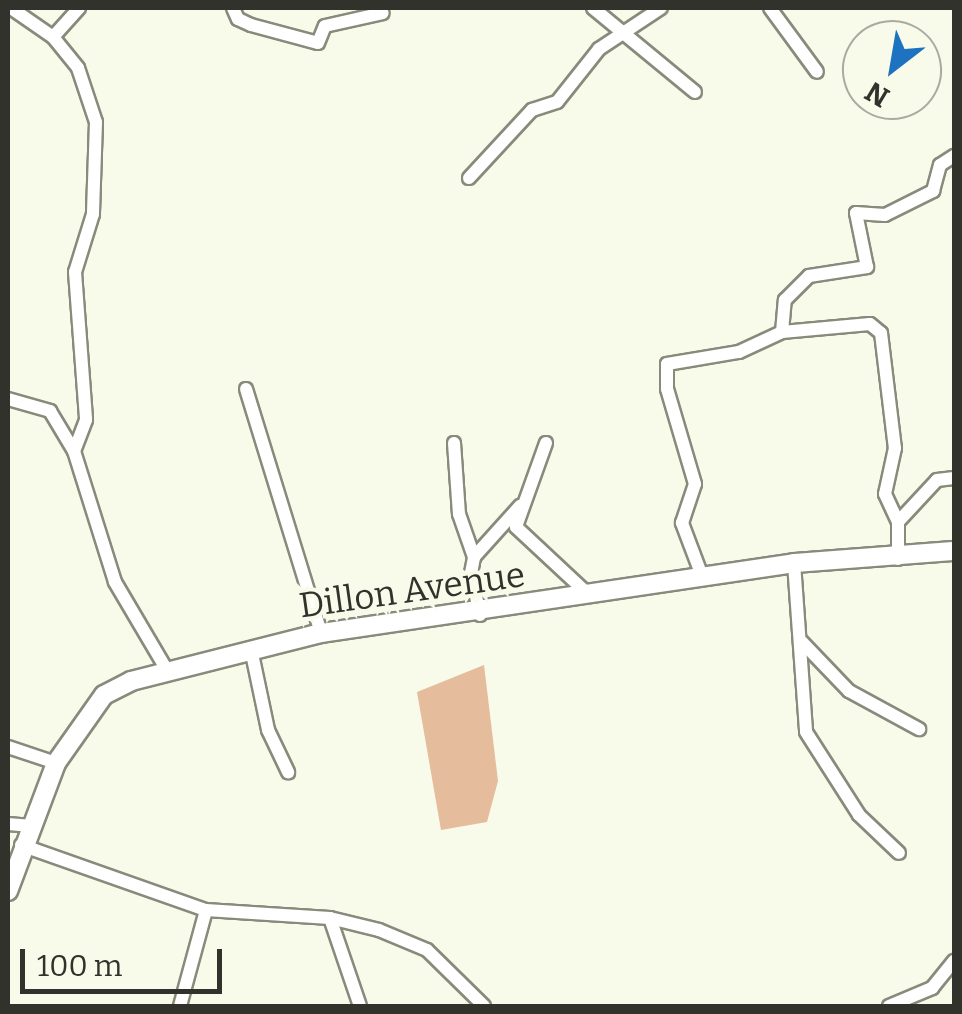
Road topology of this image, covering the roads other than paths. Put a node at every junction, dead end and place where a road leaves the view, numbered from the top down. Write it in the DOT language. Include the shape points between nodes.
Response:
graph roads {
  1 [pos="12,8"];
  2 [pos="79,8"];
  3 [pos="234,8"];
  4 [pos="593,8"];
  5 [pos="661,8"];
  6 [pos="770,8"];
  7 [pos="383,13"];
  8 [pos="622,31"];
  9 [pos="53,38"];
  10 [pos="817,72"];
  11 [pos="695,92"];
  12 [pos="954,156"];
  13 [pos="469,178"];
  14 [pos="782,332"];
  15 [pos="246,389"];
  16 [pos="8,399"];
  17 [pos="546,443"];
  18 [pos="454,444"];
  19 [pos="74,451"];
  20 [pos="954,478"];
  21 [pos="521,505"];
  22 [pos="898,522"];
  23 [pos="954,551"];
  24 [pos="474,557"];
  25 [pos="898,559"];
  26 [pos="794,563"];
  27 [pos="702,576"];
  28 [pos="591,596"];
  29 [pos="480,614"];
  30 [pos="321,633"];
  31 [pos="800,640"];
  32 [pos="251,649"];
  33 [pos="168,672"];
  34 [pos="918,730"];
  35 [pos="8,747"];
  36 [pos="56,762"];
  37 [pos="288,772"];
  38 [pos="8,825"];
  39 [pos="29,826"];
  40 [pos="21,845"];
  41 [pos="898,853"];
  42 [pos="8,891"];
  43 [pos="206,910"];
  44 [pos="330,918"];
  45 [pos="954,961"];
  46 [pos="180,1006"];
  47 [pos="360,1006"];
  48 [pos="484,1006"];
  49 [pos="889,1006"];
  1 -- 9 [label="street"];
  2 -- 9 [label="street"];
  3 -- 7 [label="street" via="238,20 318,43 325,26"];
  4 -- 8 [label="street"];
  5 -- 8 [label="street"];
  6 -- 10 [label="street"];
  8 -- 11 [label="street"];
  8 -- 13 [label="street" via="556,102 532,110"];
  9 -- 19 [label="street" via="78,68 96,122 93,214 75,272 86,420"];
  12 -- 14 [label="street" via="940,165 933,191 884,215 856,213 867,267 809,276 785,300"];
  14 -- 22 [label="street" via="870,324 881,333 895,448 885,494"];
  14 -- 27 [label="street" via="739,352 667,364 667,389 695,484 682,523"];
  15 -- 30 [label="street"];
  16 -- 19 [label="street" via="50,411"];
  17 -- 21 [label="street"];
  18 -- 24 [label="street" via="459,514"];
  19 -- 33 [label="street" via="114,582"];
  20 -- 22 [label="street" via="937,480"];
  21 -- 24 [label="street"];
  21 -- 28 [label="street" via="516,528"];
  22 -- 25 [label="street"];
  23 -- 25 [label="street, Dillon Avenue"];
  24 -- 29 [label="street"];
  25 -- 26 [label="street, Dillon Avenue"];
  26 -- 27 [label="street, Dillon Avenue"];
  26 -- 31 [label="street"];
  27 -- 28 [label="street, Dillon Avenue"];
  28 -- 29 [label="street, Dillon Avenue"];
  29 -- 30 [label="street, Dillon Avenue"];
  30 -- 32 [label="street, Dillon Avenue"];
  31 -- 34 [label="street" via="849,691"];
  31 -- 41 [label="street" via="806,732 860,815"];
  32 -- 33 [label="street, Dillon Avenue"];
  32 -- 37 [label="street" via="268,730"];
  33 -- 36 [label="street, Dillon Avenue" via="104,695"];
  35 -- 36 [label="street"];
  36 -- 39 [label="street, Dillon Avenue"];
  38 -- 39 [label="street"];
  39 -- 40 [label="street, Dillon Avenue"];
  40 -- 42 [label="street, Dillon Avenue"];
  40 -- 43 [label="street"];
  43 -- 44 [label="street"];
  43 -- 46 [label="street"];
  44 -- 47 [label="street"];
  44 -- 48 [label="street" via="427,950"];
  45 -- 49 [label="street" via="932,988"];
}
